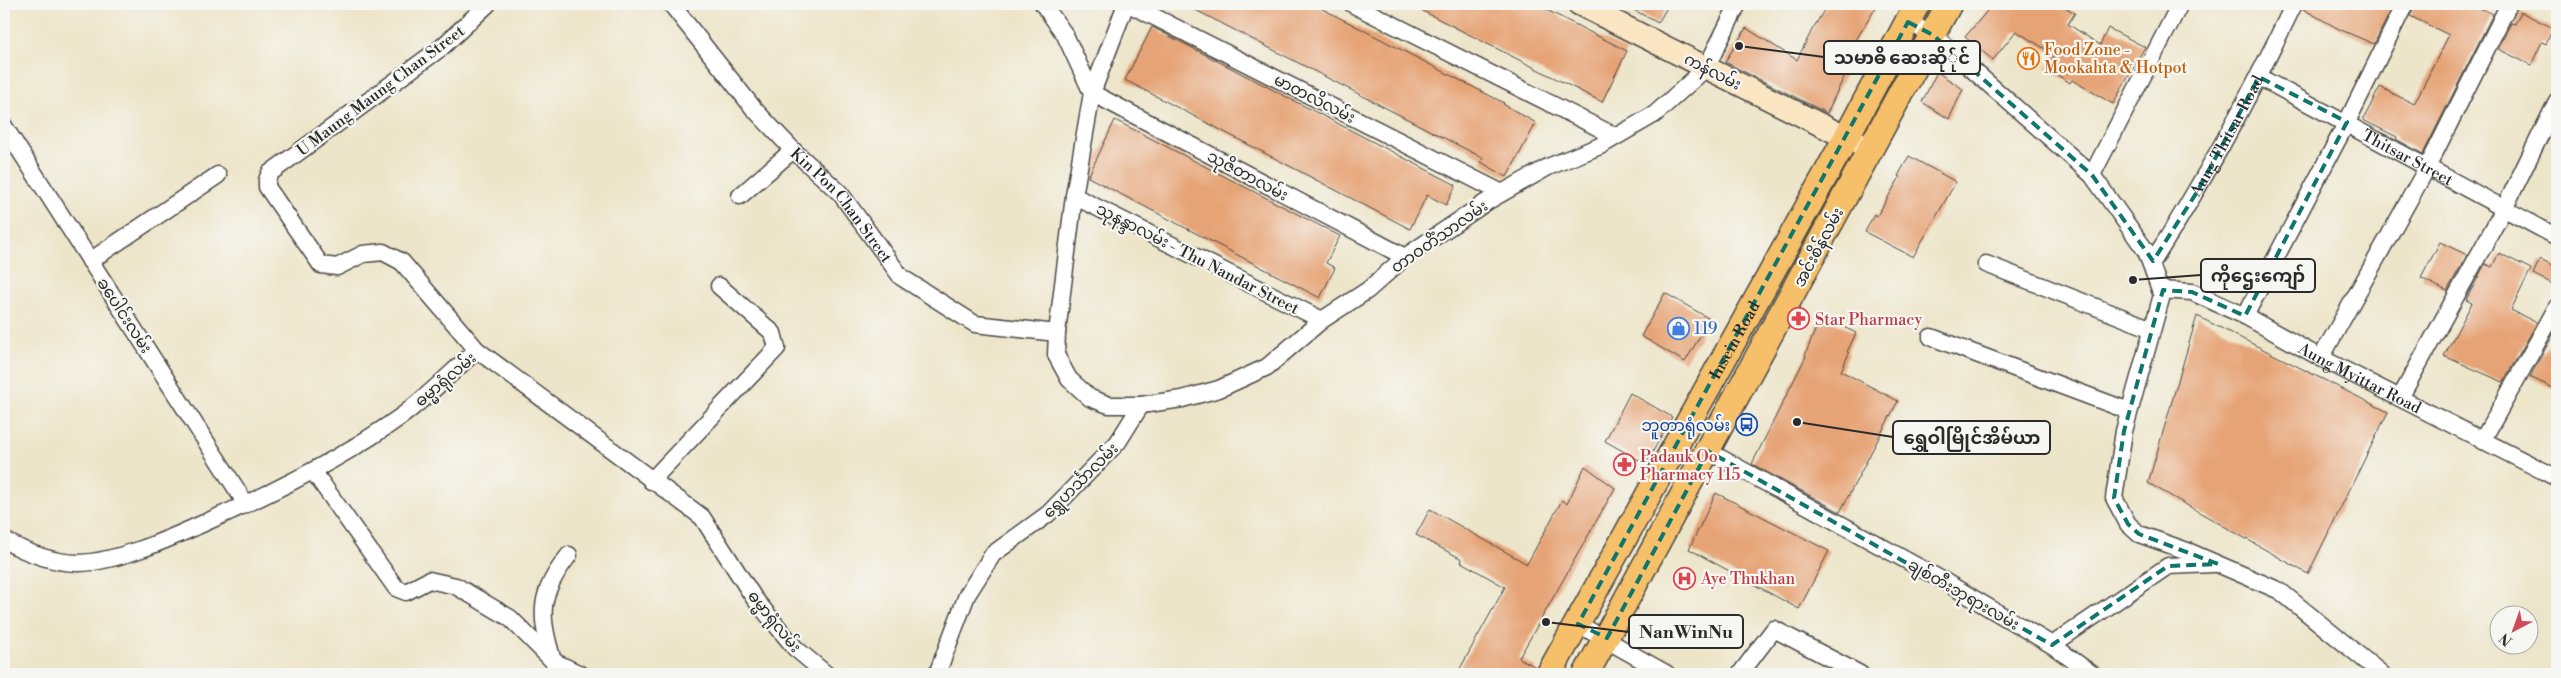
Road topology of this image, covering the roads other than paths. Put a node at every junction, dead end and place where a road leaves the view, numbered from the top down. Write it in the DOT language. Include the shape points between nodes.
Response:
graph roads {
  1 [pos="488,4"];
  2 [pos="671,4"];
  3 [pos="1043,4"];
  4 [pos="1127,4"];
  5 [pos="1352,4"];
  6 [pos="1579,4"];
  7 [pos="1738,4"];
  8 [pos="1949,4"];
  9 [pos="2180,4"];
  10 [pos="2294,4"];
  11 [pos="2405,4"];
  12 [pos="2509,4"];
  13 [pos="1913,13"];
  14 [pos="1933,35"];
  15 [pos="1706,68"];
  16 [pos="2259,77"];
  17 [pos="1092,93"];
  18 [pos="2557,101"];
  19 [pos="2347,122"];
  20 [pos="4,126"];
  21 [pos="1615,136"];
  22 [pos="1846,138"];
  23 [pos="793,150"];
  24 [pos="1871,150"];
  25 [pos="2428,166"];
  26 [pos="218,175"];
  27 [pos="2092,175"];
  28 [pos="1502,193"];
  29 [pos="740,196"];
  30 [pos="1074,196"];
  31 [pos="2505,207"];
  32 [pos="2557,237"];
  33 [pos="1405,257"];
  34 [pos="90,261"];
  35 [pos="1986,264"];
  36 [pos="2151,264"];
  37 [pos="719,286"];
  38 [pos="2160,290"];
  39 [pos="2557,307"];
  40 [pos="2245,316"];
  41 [pos="1322,320"];
  42 [pos="2152,328"];
  43 [pos="1057,334"];
  44 [pos="1931,337"];
  45 [pos="477,350"];
  46 [pos="2321,358"];
  47 [pos="2400,398"];
  48 [pos="1142,405"];
  49 [pos="2129,411"];
  50 [pos="2482,441"];
  51 [pos="1708,451"];
  52 [pos="313,471"];
  53 [pos="2557,478"];
  54 [pos="651,481"];
  55 [pos="246,504"];
  56 [pos="4,540"];
  57 [pos="569,554"];
  58 [pos="2218,564"];
  59 [pos="1578,624"];
  60 [pos="1607,638"];
  61 [pos="2052,645"];
  62 [pos="553,661"];
  63 [pos="580,674"];
  64 [pos="826,674"];
  65 [pos="937,674"];
  66 [pos="1549,674"];
  67 [pos="1586,674"];
  68 [pos="1667,674"];
  69 [pos="1740,674"];
  70 [pos="1860,674"];
  71 [pos="2092,674"];
  72 [pos="2382,674"];
  1 -- 45 [label="street, U Maung Maung Chan Street" via="442,46 270,174 267,180 267,187 322,265 337,268 362,254 383,252 402,262"];
  2 -- 23 [label="street, Kin Pon Chan Street" via="754,109"];
  3 -- 17 [label="street" via="1065,35"];
  4 -- 17 [label="street"];
  4 -- 28 [label="street, မာတလိလမ်း"];
  5 -- 21 [label="street"];
  6 -- 15 [label="main road, ကန်လမ်း"];
  7 -- 15 [label="street"];
  8 -- 14 [label="main road, အင်းစိန်လမ်း"];
  9 -- 27 [label="street"];
  10 -- 16 [label="street, Aung Thitsar Road"];
  11 -- 19 [label="street"];
  12 -- 25 [label="street"];
  13 -- 14 [label="street"];
  13 -- 22 [label="main road, Insein Road"];
  14 -- 24 [label="main road, အင်းစိန်လမ်း"];
  14 -- 27 [label="street"];
  15 -- 21 [label="street, တာဝတိံသာလမ်း" via="1654,114"];
  15 -- 22 [label="main road, ကန်လမ်း"];
  16 -- 19 [label="street, Thitsar Street"];
  16 -- 36 [label="street, Aung Thitsar Road" via="2197,192"];
  17 -- 30 [label="street"];
  17 -- 33 [label="street, သုဇိတာလမ်း"];
  18 -- 31 [label="street"];
  19 -- 25 [label="street, Thitsar Street"];
  19 -- 40 [label="street"];
  20 -- 34 [label="street, ခပေါင်းလမ်း"];
  21 -- 28 [label="street, တာဝတိံသာလမ်း"];
  22 -- 24 [label="main road, ကန်လမ်း"];
  22 -- 59 [label="main road, Insein Road"];
  23 -- 29 [label="street"];
  23 -- 43 [label="street, Kin Pon Chan Street" via="840,193 901,277 975,324"];
  24 -- 51 [label="main road, အင်းစိန်လမ်း"];
  25 -- 31 [label="street, Thitsar Street"];
  25 -- 46 [label="street"];
  26 -- 34 [label="street"];
  27 -- 36 [label="street" via="2146,251"];
  28 -- 33 [label="street, တာဝတိံသာလမ်း"];
  30 -- 41 [label="street, သုနန္ဒာလမ်း - Thu Nandar Street"];
  30 -- 43 [label="street"];
  31 -- 32 [label="street, Thitsar Street"];
  31 -- 47 [label="street"];
  33 -- 41 [label="street, တာဝတိံသာလမ်း" via="1368,290"];
  34 -- 55 [label="street, ခပေါင်းလမ်း"];
  35 -- 42 [label="street"];
  36 -- 38 [label="street"];
  37 -- 54 [label="street" via="773,333 777,348"];
  38 -- 40 [label="street, Aung Myittar Road" via="2192,292"];
  38 -- 42 [label="street" via="2162,295"];
  39 -- 50 [label="street"];
  40 -- 46 [label="street, Aung Myittar Road"];
  41 -- 48 [label="street, တာဝတိံသာလမ်း" via="1267,367 1218,389"];
  42 -- 49 [label="street"];
  43 -- 48 [label="street, တာဝတိံသာလမ်း" via="1056,355 1069,379 1090,398 1109,406"];
  44 -- 49 [label="street"];
  45 -- 52 [label="street, ဓမ္မာရုံလမ်း" via="403,414"];
  45 -- 54 [label="street, ဓမ္မာရုံလမ်း"];
  46 -- 47 [label="street, Aung Myittar Road"];
  47 -- 50 [label="street, Aung Myittar Road"];
  48 -- 65 [label="street, ရွှေဟင်္သာလမ်း" via="1118,442 1048,514 993,554 967,595"];
  49 -- 58 [label="street" via="2114,498 2128,524 2139,534"];
  50 -- 53 [label="street, Aung Myittar Road"];
  51 -- 60 [label="main road, အင်းစိန်လမ်း"];
  51 -- 61 [label="street, ချစ်တီးဘုရားလမ်း" via="1942,580"];
  52 -- 55 [label="street, ဓမ္မာရုံလမ်း"];
  52 -- 62 [label="street" via="396,588 406,592 429,580 456,586 510,618"];
  54 -- 64 [label="street, ဓမ္မာရုံလမ်း" via="702,517 754,598 795,648"];
  55 -- 56 [label="street, ဓမ္မာရုံလမ်း" via="161,542 79,563 25,552"];
  57 -- 62 [label="street" via="554,574 544,598 543,628"];
  58 -- 61 [label="street" via="2168,566"];
  58 -- 72 [label="street" via="2280,591"];
  59 -- 60 [label="street"];
  59 -- 66 [label="main road, Insein Road"];
  60 -- 67 [label="main road, အင်းစိန်လမ်း"];
  60 -- 68 [label="street"];
  61 -- 71 [label="street, ချစ်တီးဘုရားလမ်း"];
  62 -- 63 [label="street"];
  69 -- 70 [label="street" via="1774,629"];
}
